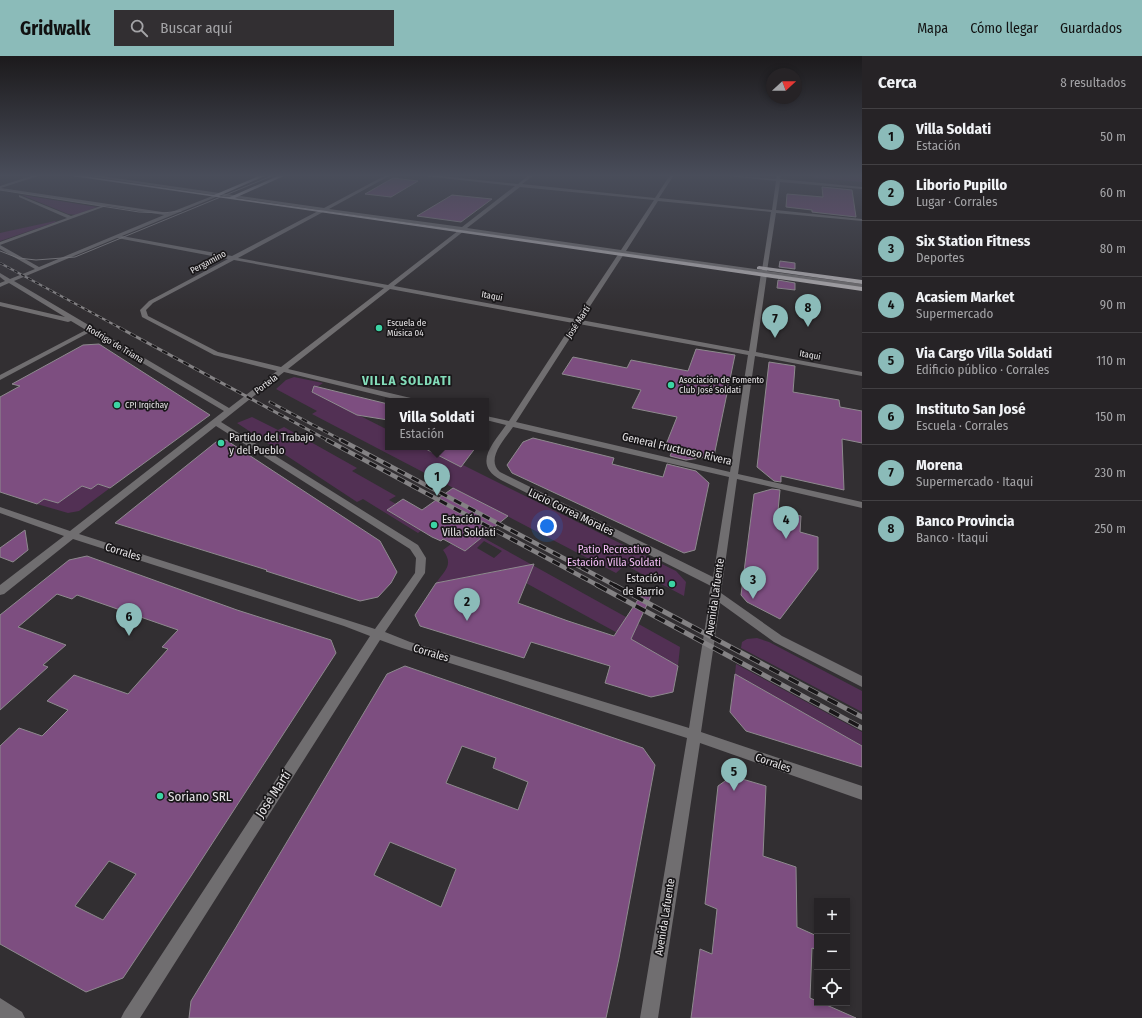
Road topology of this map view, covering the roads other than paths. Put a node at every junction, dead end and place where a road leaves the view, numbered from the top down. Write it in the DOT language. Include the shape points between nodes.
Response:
graph roads {
  1 [pos="67,220"];
  2 [pos="158,220"];
  3 [pos="305,220"];
  4 [pos="401,220"];
  5 [pos="401,220"];
  6 [pos="476,220"];
  7 [pos="643,220"];
  8 [pos="773,220"];
  9 [pos="464,229"];
  10 [pos="118,237"];
  11 [pos="0,246"];
  12 [pos="622,252"];
  13 [pos="233,259"];
  14 [pos="39,269"];
  15 [pos="764,272"];
  16 [pos="0,275"];
  17 [pos="781,275"];
  18 [pos="10,281"];
  19 [pos="804,281"];
  20 [pos="862,282"];
  21 [pos="0,285"];
  22 [pos="862,286"];
  23 [pos="389,287"];
  24 [pos="862,289"];
  25 [pos="0,304"];
  26 [pos="579,321"];
  27 [pos="77,322"];
  28 [pos="90,330"];
  29 [pos="752,353"];
  30 [pos="283,371"];
  31 [pos="862,374"];
  32 [pos="0,378"];
  33 [pos="399,398"];
  34 [pos="231,412"];
  35 [pos="489,419"];
  36 [pos="216,423"];
  37 [pos="511,424"];
  38 [pos="492,469"];
  39 [pos="733,475"];
  40 [pos="862,505"];
  41 [pos="0,510"];
  42 [pos="73,535"];
  43 [pos="716,589"];
  44 [pos="0,591"];
  45 [pos="376,634"];
  46 [pos="862,682"];
  47 [pos="694,735"];
  48 [pos="862,793"];
  49 [pos="0,1007"];
  50 [pos="16,1018"];
  51 [pos="130,1018"];
  52 [pos="649,1018"];
  1 -- 11 [label="street"];
  2 -- 10 [label="street"];
  3 -- 13 [label="street, Pergamino"];
  4 -- 9 [label="main road"];
  5 -- 9 [label="main road"];
  6 -- 9 [label="street, Portela"];
  7 -- 12 [label="street, José Martí"];
  8 -- 15 [label="street, Avenida Lafuente"];
  9 -- 12 [label="main road"];
  9 -- 23 [label="street, Portela"];
  10 -- 13 [label="street, Itaqui"];
  10 -- 14 [label="street"];
  11 -- 14 [label="street"];
  12 -- 15 [label="main road"];
  12 -- 26 [label="street, José Martí"];
  13 -- 23 [label="street, Itaqui"];
  13 -- 30 [label="street, Pergamino" via="151,302 143,310 144,317 216,354"];
  14 -- 18 [label="street"];
  15 -- 17 [label="street"];
  15 -- 19 [label="main road"];
  15 -- 20 [label="main road"];
  15 -- 29 [label="street, Avenida Lafuente"];
  16 -- 18 [label="street, Rodrigo de Triana"];
  17 -- 19 [label="street"];
  17 -- 22 [label="street"];
  18 -- 21 [label="street"];
  18 -- 27 [label="street, Rodrigo de Triana"];
  19 -- 24 [label="main road"];
  23 -- 26 [label="street, Itaqui"];
  23 -- 30 [label="street, Portela"];
  25 -- 27 [label="street"];
  26 -- 29 [label="street, Itaqui"];
  26 -- 37 [label="street, José Martí"];
  27 -- 28 [label="street, Rodrigo de Triana"];
  28 -- 32 [label="street"];
  28 -- 34 [label="street, Rodrigo de Triana"];
  29 -- 31 [label="street, Itaqui"];
  29 -- 39 [label="street, Avenida Lafuente"];
  30 -- 33 [label="street"];
  30 -- 34 [label="street, Portela"];
  34 -- 36 [label="street, Portela"];
  35 -- 37 [label="street, General Fructuoso Rivera"];
  36 -- 42 [label="street, Portela"];
  36 -- 45 [label="street, José Martí" via="414,547 421,558 420,572"];
  37 -- 38 [label="street, José Martí" via="490,456 489,463"];
  37 -- 39 [label="street, General Fructuoso Rivera"];
  38 -- 43 [label="street, Lucio Correa Morales" via="498,475"];
  39 -- 40 [label="street, General Fructuoso Rivera"];
  39 -- 43 [label="street, Avenida Lafuente"];
  41 -- 42 [label="street, Corrales"];
  42 -- 44 [label="street, Portela"];
  42 -- 45 [label="street, Corrales"];
  43 -- 46 [label="street, Lucio Correa Morales" via="778,639"];
  43 -- 47 [label="street, Avenida Lafuente"];
  45 -- 47 [label="street, Corrales"];
  45 -- 51 [label="street, José Martí"];
  47 -- 48 [label="street, Corrales"];
  47 -- 52 [label="street, Avenida Lafuente"];
  49 -- 50 [label="street"];
}
